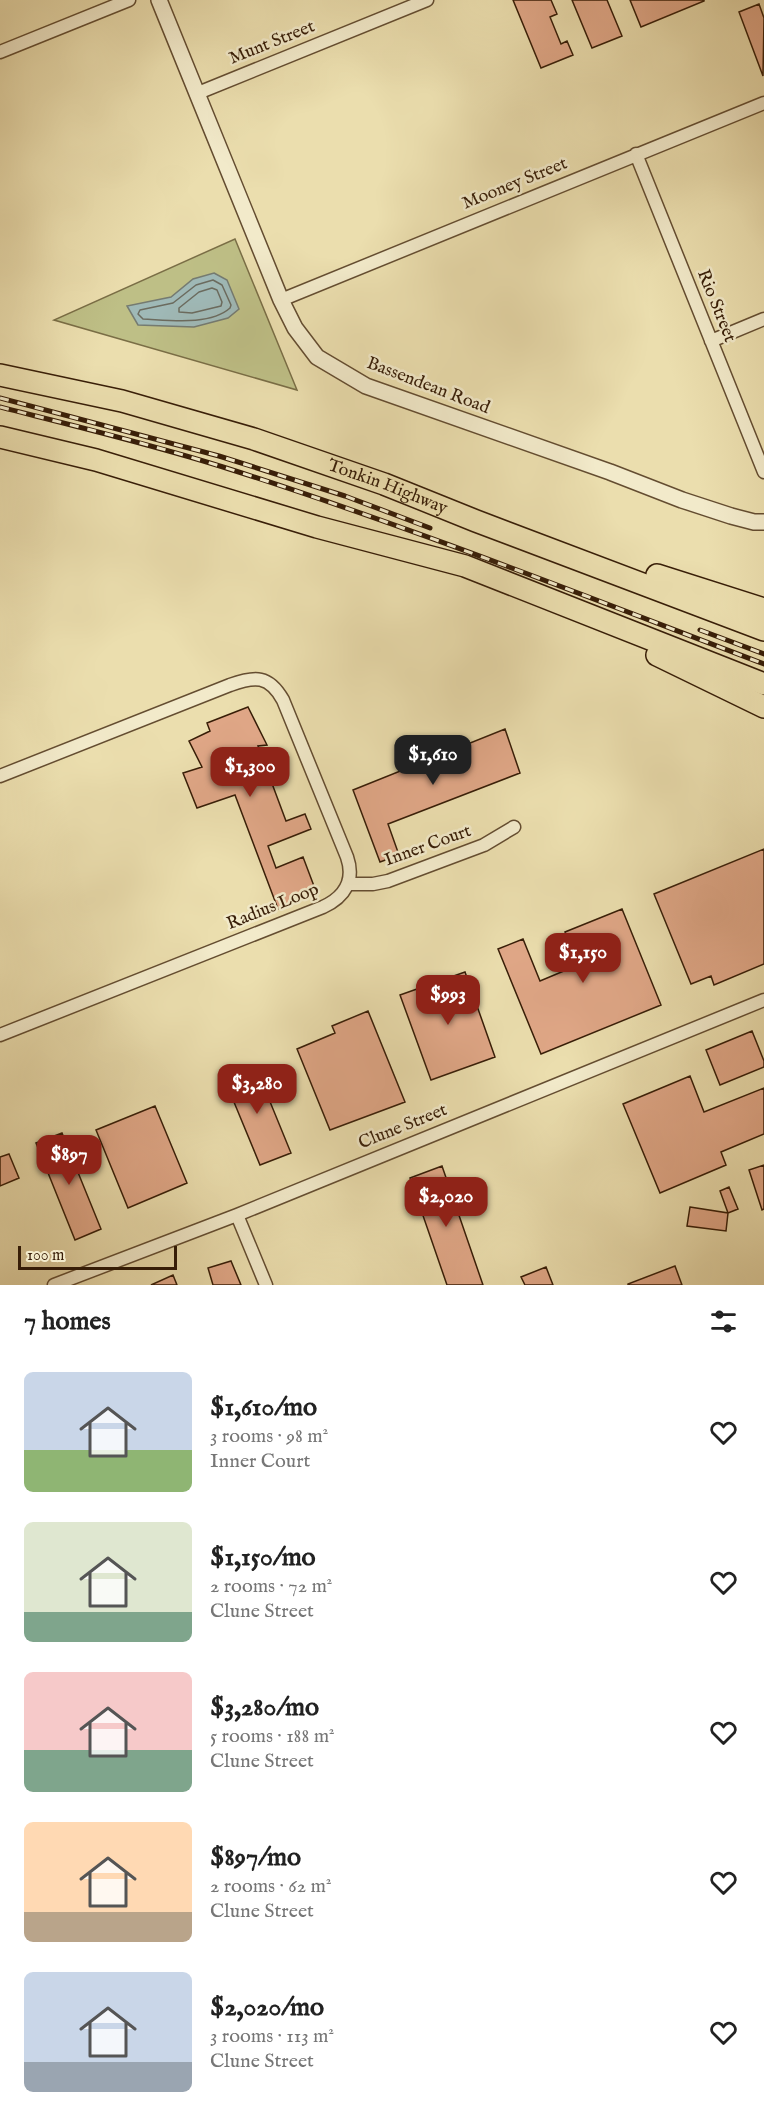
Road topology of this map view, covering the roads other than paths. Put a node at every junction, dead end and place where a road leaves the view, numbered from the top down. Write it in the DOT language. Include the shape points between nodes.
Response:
graph roads {
  1 [pos="129,0"];
  2 [pos="159,0"];
  3 [pos="427,0"];
  4 [pos="0,52"];
  5 [pos="198,93"];
  6 [pos="764,103"];
  7 [pos="636,154"];
  8 [pos="281,300"];
  9 [pos="764,319"];
  10 [pos="711,341"];
  11 [pos="0,375"];
  12 [pos="0,437"];
  13 [pos="764,472"];
  14 [pos="476,521"];
  15 [pos="764,522"];
  16 [pos="317,527"];
  17 [pos="764,609"];
  18 [pos="764,630"];
  19 [pos="764,684"];
  20 [pos="764,708"];
  21 [pos="0,776"];
  22 [pos="514,827"];
  23 [pos="349,884"];
  24 [pos="764,1000"];
  25 [pos="0,1035"];
  26 [pos="237,1215"];
  27 [pos="54,1285"];
  28 [pos="266,1285"];
  1 -- 4 [label="street"];
  2 -- 5 [label="street, Bassendean Road"];
  3 -- 5 [label="street, Munt Street"];
  5 -- 8 [label="street, Bassendean Road"];
  6 -- 7 [label="street, Mooney Street"];
  7 -- 8 [label="street, Mooney Street"];
  7 -- 10 [label="street, Rio Street"];
  8 -- 15 [label="street, Bassendean Road" via="295,328 317,357 366,386 682,500"];
  9 -- 10 [label="street"];
  10 -- 13 [label="street, Rio Street"];
  11 -- 14 [label="highway, Tonkin Highway" via="122,402 254,439"];
  12 -- 16 [label="highway" via="96,460"];
  14 -- 17 [label="highway"];
  14 -- 18 [label="highway, Tonkin Highway"];
  16 -- 19 [label="highway" via="465,566"];
  16 -- 20 [label="highway" via="607,630"];
  21 -- 23 [label="street" via="230,685 260,679 273,686 283,700 351,867"];
  22 -- 23 [label="street, Inner Court" via="484,845 388,881"];
  23 -- 25 [label="street, Radius Loop" via="336,900 323,907"];
  24 -- 26 [label="street, Clune Street"];
  26 -- 27 [label="street, Clune Street"];
  26 -- 28 [label="street"];
}
